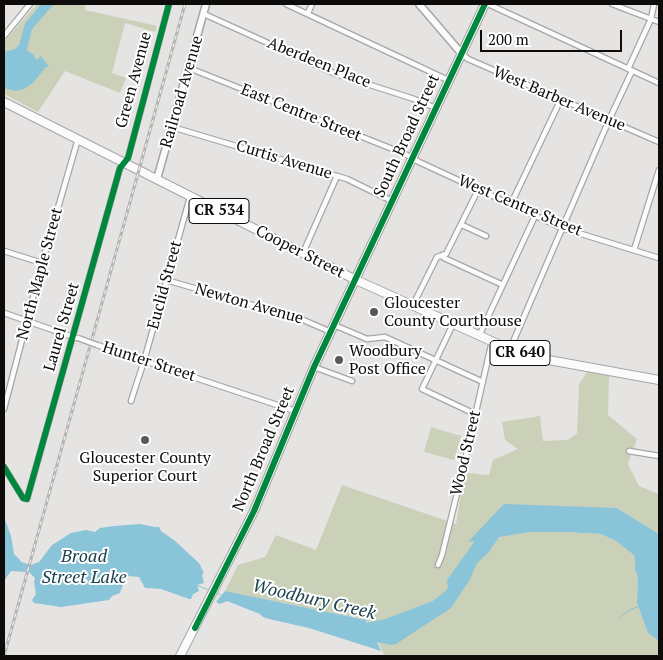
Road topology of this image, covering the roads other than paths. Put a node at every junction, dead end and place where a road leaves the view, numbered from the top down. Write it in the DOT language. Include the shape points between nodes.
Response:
graph roads {
  1 [pos="30,4"];
  2 [pos="169,4"];
  3 [pos="206,4"];
  4 [pos="286,4"];
  5 [pos="312,4"];
  6 [pos="419,4"];
  7 [pos="486,4"];
  8 [pos="612,4"];
  9 [pos="654,4"];
  10 [pos="308,13"];
  11 [pos="204,14"];
  12 [pos="651,19"];
  13 [pos="659,22"];
  14 [pos="4,36"];
  15 [pos="461,53"];
  16 [pos="189,68"];
  17 [pos="630,70"];
  18 [pos="448,80"];
  19 [pos="659,83"];
  20 [pos="561,99"];
  21 [pos="4,102"];
  22 [pos="436,108"];
  23 [pos="609,120"];
  24 [pos="172,127"];
  25 [pos="78,139"];
  26 [pos="659,142"];
  27 [pos="412,158"];
  28 [pos="124,163"];
  29 [pos="659,170"];
  30 [pos="337,176"];
  31 [pos="157,180"];
  32 [pos="478,190"];
  33 [pos="190,197"];
  34 [pos="392,201"];
  35 [pos="511,204"];
  36 [pos="535,216"];
  37 [pos="462,225"];
  38 [pos="562,228"];
  39 [pos="486,236"];
  40 [pos="634,250"];
  41 [pos="4,251"];
  42 [pos="303,253"];
  43 [pos="442,255"];
  44 [pos="659,258"];
  45 [pos="42,264"];
  46 [pos="166,280"];
  47 [pos="356,280"];
  48 [pos="503,285"];
  49 [pos="413,305"];
  50 [pos="4,313"];
  51 [pos="27,321"];
  52 [pos="453,324"];
  53 [pos="332,328"];
  54 [pos="479,336"];
  55 [pos="76,337"];
  56 [pos="492,341"];
  57 [pos="510,349"];
  58 [pos="436,360"];
  59 [pos="144,361"];
  60 [pos="314,367"];
  61 [pos="659,380"];
  62 [pos="352,381"];
  63 [pos="483,382"];
  64 [pos="6,393"];
  65 [pos="131,401"];
  66 [pos="4,409"];
  67 [pos="295,411"];
  68 [pos="475,414"];
  69 [pos="629,450"];
  70 [pos="659,456"];
  71 [pos="4,467"];
  72 [pos="438,565"];
  73 [pos="180,656"];
  1 -- 14 [label="street"];
  2 -- 28 [label="street, Green Avenue"];
  3 -- 11 [label="street, Railroad Avenue"];
  4 -- 10 [label="street"];
  5 -- 10 [label="street"];
  6 -- 15 [label="street"];
  7 -- 15 [label="main road, South Broad Street"];
  7 -- 17 [label="street"];
  8 -- 12 [label="street"];
  9 -- 12 [label="street"];
  10 -- 18 [label="street"];
  11 -- 16 [label="street, Railroad Avenue"];
  11 -- 22 [label="street, Aberdeen Place" via="336,74"];
  12 -- 13 [label="street"];
  12 -- 17 [label="street"];
  15 -- 18 [label="main road, South Broad Street"];
  15 -- 20 [label="street, West Barber Avenue" via="468,59"];
  16 -- 24 [label="street, Railroad Avenue"];
  16 -- 27 [label="street, East Centre Street"];
  17 -- 19 [label="street"];
  17 -- 23 [label="street"];
  18 -- 22 [label="main road, South Broad Street"];
  20 -- 23 [label="street, West Barber Avenue"];
  20 -- 35 [label="street"];
  21 -- 25 [label="main road, Cooper Street / CR 534"];
  22 -- 27 [label="main road, South Broad Street"];
  23 -- 26 [label="street, West Barber Avenue"];
  23 -- 38 [label="street"];
  24 -- 30 [label="street, Curtis Avenue"];
  24 -- 31 [label="street, Railroad Avenue"];
  25 -- 28 [label="main road, Cooper Street / CR 534"];
  25 -- 45 [label="street, North Maple Street"];
  27 -- 32 [label="street, West Centre Street"];
  27 -- 34 [label="main road, South Broad Street"];
  28 -- 31 [label="main road, Cooper Street / CR 534"];
  28 -- 55 [label="street, Laurel Street" via="120,168"];
  29 -- 40 [label="street"];
  30 -- 34 [label="street, Curtis Avenue"];
  30 -- 42 [label="street"];
  31 -- 33 [label="main road, Cooper Street / CR 534"];
  32 -- 35 [label="street, West Centre Street"];
  32 -- 37 [label="street"];
  33 -- 42 [label="main road, Cooper Street / CR 534"];
  33 -- 46 [label="street, Euclid Street"];
  34 -- 47 [label="main road, South Broad Street"];
  35 -- 36 [label="street, West Centre Street"];
  36 -- 38 [label="street, West Centre Street"];
  36 -- 48 [label="street"];
  37 -- 39 [label="street"];
  37 -- 43 [label="street" via="446,254"];
  38 -- 40 [label="street, West Centre Street"];
  38 -- 57 [label="street"];
  40 -- 44 [label="street, West Centre Street"];
  41 -- 45 [label="street"];
  42 -- 47 [label="main road, Cooper Street / CR 534"];
  43 -- 48 [label="street"];
  43 -- 49 [label="street" via="437,257"];
  45 -- 51 [label="street, North Maple Street"];
  46 -- 53 [label="street, Newton Avenue"];
  46 -- 59 [label="street, Euclid Street"];
  47 -- 49 [label="main road, CR 640"];
  47 -- 53 [label="main road, North Broad Street"];
  48 -- 54 [label="street"];
  49 -- 52 [label="main road, CR 640"];
  50 -- 51 [label="street, Hunter Street"];
  51 -- 55 [label="street, Hunter Street"];
  51 -- 64 [label="street, North Maple Street"];
  52 -- 54 [label="main road, CR 640"];
  52 -- 58 [label="street"];
  53 -- 58 [label="street, Newton Avenue" via="367,339 385,336"];
  53 -- 60 [label="main road, North Broad Street"];
  54 -- 56 [label="main road, CR 640"];
  55 -- 59 [label="street, Hunter Street, bridge"];
  55 -- 71 [label="street, Laurel Street" via="27,499 23,498"];
  56 -- 57 [label="main road, CR 640"];
  56 -- 63 [label="street, Wood Street"];
  57 -- 61 [label="main road, CR 640" via="529,356"];
  58 -- 63 [label="street, Newton Avenue"];
  58 -- 68 [label="street" via="422,389"];
  59 -- 65 [label="street, Euclid Street"];
  59 -- 67 [label="street, Hunter Street"];
  60 -- 62 [label="street"];
  60 -- 67 [label="main road, North Broad Street"];
  63 -- 68 [label="street, Wood Street"];
  64 -- 66 [label="street, North Maple Street"];
  67 -- 73 [label="main road, North Broad Street" via="254,511"];
  68 -- 72 [label="street, Wood Street"];
  69 -- 70 [label="street"];
}
